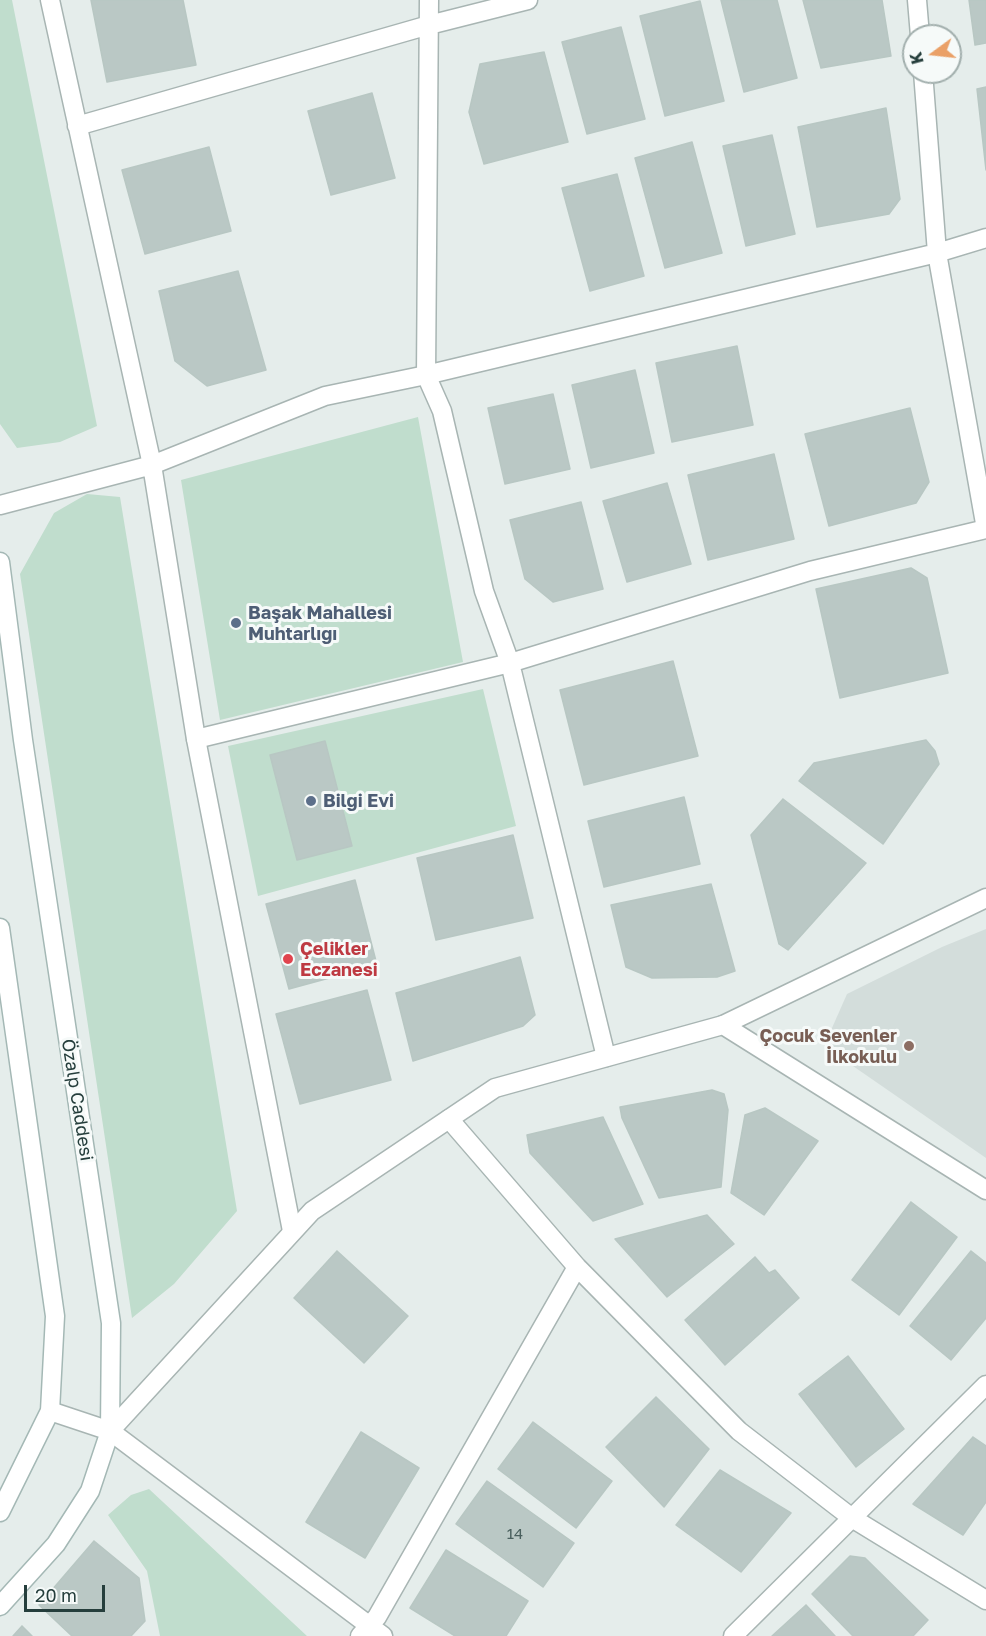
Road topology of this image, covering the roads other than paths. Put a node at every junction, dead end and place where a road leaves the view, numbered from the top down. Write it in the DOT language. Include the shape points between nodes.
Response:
graph roads {
  1 [pos="50,0"];
  2 [pos="429,0"];
  3 [pos="528,0"];
  4 [pos="917,0"];
  5 [pos="919,24"];
  6 [pos="429,26"];
  7 [pos="924,84"];
  8 [pos="77,126"];
  9 [pos="986,238"];
  10 [pos="937,253"];
  11 [pos="426,375"];
  12 [pos="152,465"];
  13 [pos="0,505"];
  14 [pos="986,529"];
  15 [pos="0,562"];
  16 [pos="510,663"];
  17 [pos="196,739"];
  18 [pos="986,898"];
  19 [pos="0,928"];
  20 [pos="723,1025"];
  21 [pos="606,1057"];
  22 [pos="449,1119"];
  23 [pos="986,1190"];
  24 [pos="292,1231"];
  25 [pos="577,1267"];
  26 [pos="986,1385"];
  27 [pos="50,1411"];
  28 [pos="110,1431"];
  29 [pos="0,1512"];
  30 [pos="852,1518"];
  31 [pos="986,1600"];
  32 [pos="0,1606"];
  33 [pos="371,1633"];
  34 [pos="734,1636"];
  1 -- 8 [label="street"];
  2 -- 6 [label="street"];
  3 -- 6 [label="street"];
  4 -- 5 [label="street"];
  6 -- 8 [label="street"];
  6 -- 11 [label="street"];
  7 -- 10 [label="street"];
  8 -- 12 [label="street"];
  9 -- 10 [label="street"];
  10 -- 11 [label="street"];
  10 -- 14 [label="street"];
  11 -- 12 [label="street" via="325,396"];
  11 -- 16 [label="street" via="442,411 484,591"];
  12 -- 13 [label="street"];
  12 -- 17 [label="street"];
  14 -- 16 [label="street" via="810,571"];
  15 -- 28 [label="street, Özalp Caddesi" via="24,752 111,1323"];
  16 -- 17 [label="street"];
  16 -- 21 [label="street"];
  17 -- 24 [label="street"];
  18 -- 20 [label="street"];
  19 -- 27 [label="street" via="55,1316"];
  20 -- 21 [label="street"];
  20 -- 23 [label="street"];
  21 -- 22 [label="street" via="495,1088"];
  22 -- 24 [label="street" via="312,1211"];
  22 -- 25 [label="street"];
  24 -- 28 [label="street"];
  25 -- 30 [label="street" via="739,1431"];
  25 -- 33 [label="street"];
  26 -- 30 [label="street"];
  27 -- 28 [label="street"];
  27 -- 29 [label="street"];
  28 -- 32 [label="street, Özalp Caddesi" via="90,1491 56,1544"];
  28 -- 33 [label="street"];
  30 -- 31 [label="street"];
  30 -- 34 [label="street"];
}
